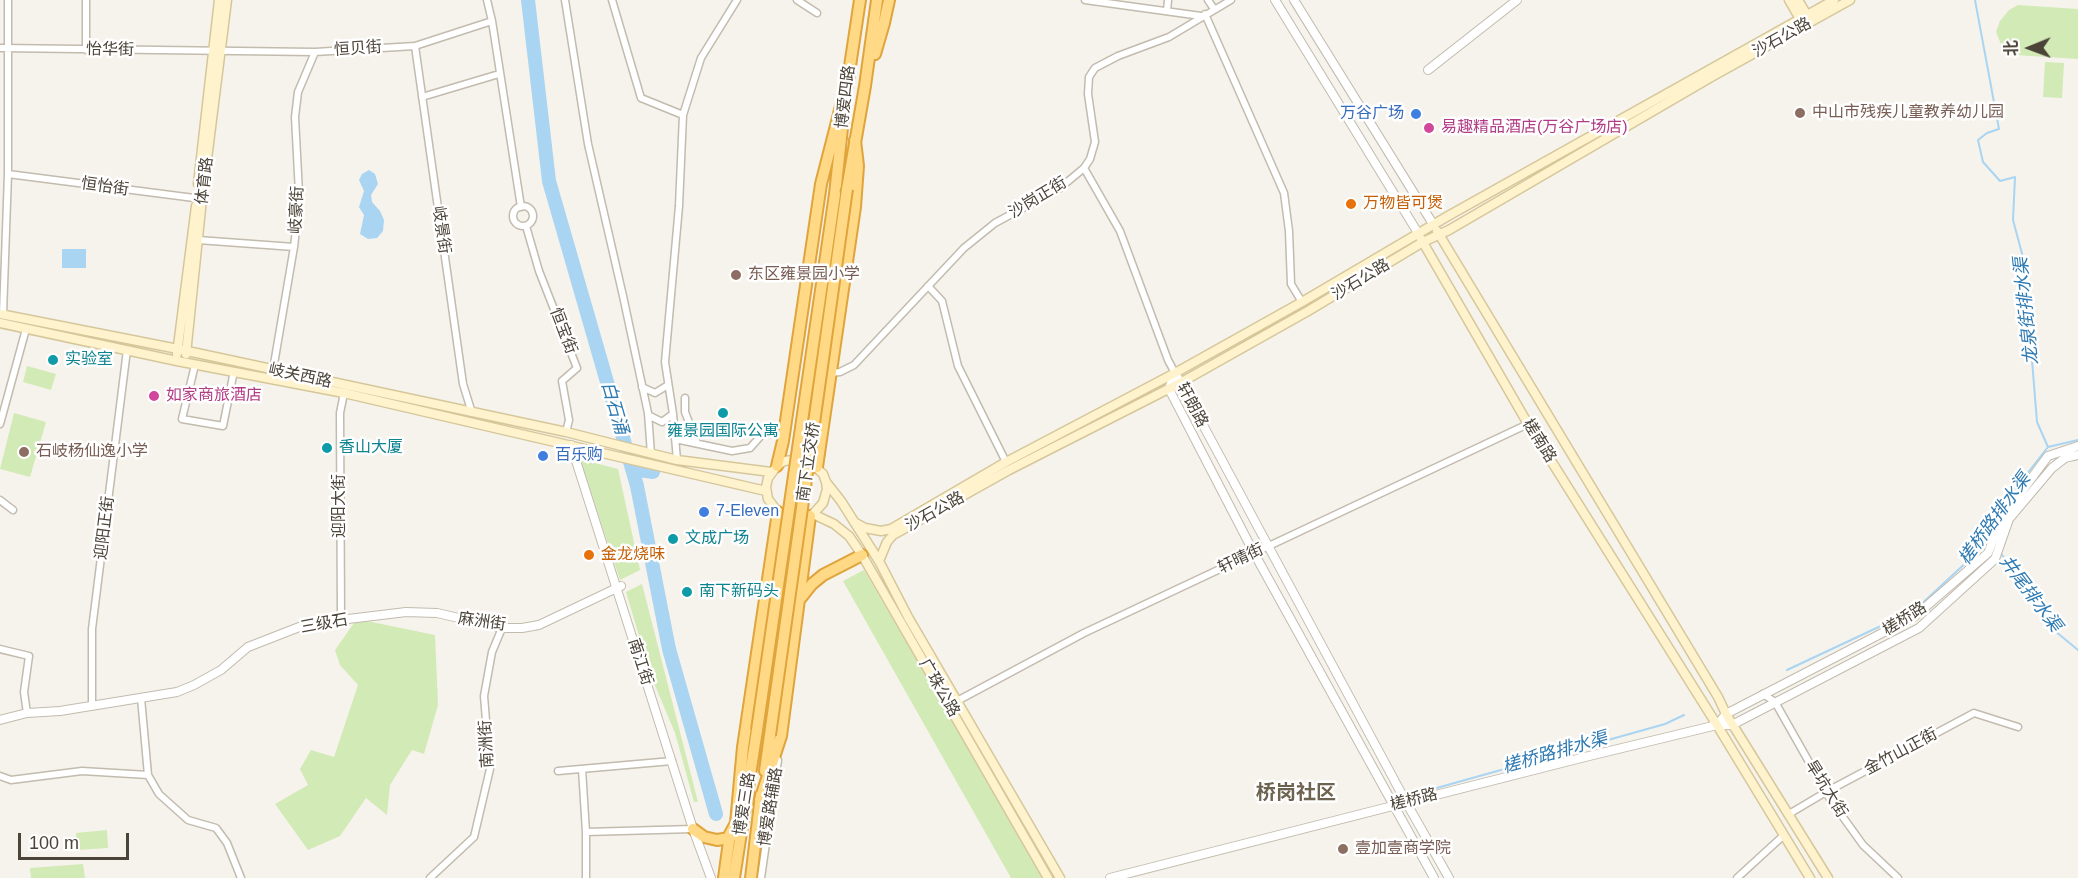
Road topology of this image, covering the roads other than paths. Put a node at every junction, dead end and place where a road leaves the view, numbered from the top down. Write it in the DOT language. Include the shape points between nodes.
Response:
graph roads {
  1 [pos="8,0"];
  2 [pos="86,0"];
  3 [pos="219,0"];
  4 [pos="226,0"];
  5 [pos="487,0"];
  6 [pos="565,0"];
  7 [pos="612,0"];
  8 [pos="737,0"];
  9 [pos="797,0"];
  10 [pos="853,0"];
  11 [pos="861,0"];
  12 [pos="877,0"];
  13 [pos="889,0"];
  14 [pos="1085,0"];
  15 [pos="1145,0"];
  16 [pos="1168,0"];
  17 [pos="1208,0"];
  18 [pos="1231,0"];
  19 [pos="1275,0"];
  20 [pos="1294,0"];
  21 [pos="1517,0"];
  22 [pos="1789,0"];
  23 [pos="1798,0"];
  24 [pos="1834,0"];
  25 [pos="1850,0"];
  26 [pos="1095,1"];
  27 [pos="1120,2"];
  28 [pos="1144,8"];
  29 [pos="1214,9"];
  30 [pos="1167,11"];
  31 [pos="817,13"];
  32 [pos="1203,15"];
  33 [pos="1805,19"];
  34 [pos="492,21"];
  35 [pos="415,46"];
  36 [pos="0,48"];
  37 [pos="8,48"];
  38 [pos="86,50"];
  39 [pos="217,52"];
  40 [pos="315,52"];
  41 [pos="852,54"];
  42 [pos="1428,70"];
  43 [pos="499,74"];
  44 [pos="848,79"];
  45 [pos="865,86"];
  46 [pos="422,98"];
  47 [pos="684,114"];
  48 [pos="855,140"];
  49 [pos="1084,168"];
  50 [pos="8,174"];
  51 [pos="847,189"];
  52 [pos="835,194"];
  53 [pos="200,199"];
  54 [pos="521,207"];
  55 [pos="1433,224"];
  56 [pos="526,226"];
  57 [pos="1418,233"];
  58 [pos="1439,234"];
  59 [pos="198,240"];
  60 [pos="1423,242"];
  61 [pos="294,247"];
  62 [pos="2,278"];
  63 [pos="928,286"];
  64 [pos="1302,302"];
  65 [pos="1,317"];
  66 [pos="26,329"];
  67 [pos="127,350"];
  68 [pos="182,350"];
  69 [pos="181,362"];
  70 [pos="195,364"];
  71 [pos="273,370"];
  72 [pos="234,372"];
  73 [pos="830,373"];
  74 [pos="1175,373"];
  75 [pos="1180,383"];
  76 [pos="668,386"];
  77 [pos="642,387"];
  78 [pos="1169,389"];
  79 [pos="344,393"];
  80 [pos="685,398"];
  81 [pos="472,414"];
  82 [pos="673,414"];
  83 [pos="648,415"];
  84 [pos="0,424"];
  85 [pos="1528,424"];
  86 [pos="766,430"];
  87 [pos="566,432"];
  88 [pos="675,439"];
  89 [pos="697,444"];
  90 [pos="571,445"];
  91 [pos="597,446"];
  92 [pos="2078,446"];
  93 [pos="2078,455"];
  94 [pos="650,459"];
  95 [pos="677,460"];
  96 [pos="1006,462"];
  97 [pos="817,467"];
  98 [pos="774,469"];
  99 [pos="826,482"];
  100 [pos="766,491"];
  101 [pos="0,501"];
  102 [pos="13,510"];
  103 [pos="778,513"];
  104 [pos="812,515"];
  105 [pos="854,522"];
  106 [pos="1269,546"];
  107 [pos="1254,553"];
  108 [pos="862,555"];
  109 [pos="879,561"];
  110 [pos="618,587"];
  111 [pos="800,599"];
  112 [pos="555,617"];
  113 [pos="341,620"];
  114 [pos="469,621"];
  115 [pos="499,627"];
  116 [pos="0,649"];
  117 [pos="1763,694"];
  118 [pos="141,698"];
  119 [pos="957,700"];
  120 [pos="1775,702"];
  121 [pos="92,706"];
  122 [pos="27,713"];
  123 [pos="1726,714"];
  124 [pos="0,720"];
  125 [pos="1732,724"];
  126 [pos="1717,725"];
  127 [pos="2018,727"];
  128 [pos="757,730"];
  129 [pos="776,735"];
  130 [pos="672,761"];
  131 [pos="582,769"];
  132 [pos="558,771"];
  133 [pos="148,775"];
  134 [pos="0,776"];
  135 [pos="1826,792"];
  136 [pos="1406,802"];
  137 [pos="1393,806"];
  138 [pos="1789,814"];
  139 [pos="693,829"];
  140 [pos="740,830"];
  141 [pos="586,832"];
  142 [pos="1784,835"];
  143 [pos="729,838"];
  144 [pos="241,878"];
  145 [pos="430,878"];
  146 [pos="586,878"];
  147 [pos="711,878"];
  148 [pos="724,878"];
  149 [pos="734,878"];
  150 [pos="751,878"];
  151 [pos="761,878"];
  152 [pos="1048,878"];
  153 [pos="1060,878"];
  154 [pos="1110,878"];
  155 [pos="1434,878"];
  156 [pos="1449,878"];
  157 [pos="1737,878"];
  158 [pos="1810,878"];
  159 [pos="1828,878"];
  160 [pos="1898,878"];
  1 -- 37 [label="street"];
  2 -- 38 [label="street"];
  3 -- 39 [label="main road, 体育路"];
  4 -- 39 [label="main road, 体育路"];
  5 -- 34 [label="street, 恒宝街"];
  6 -- 77 [label="street" via="588,144"];
  7 -- 47 [label="street" via="641,98"];
  8 -- 47 [label="street" via="701,58"];
  9 -- 31 [label="street"];
  10 -- 41 [label="highway"];
  11 -- 41 [label="highway, 博爱四路"];
  12 -- 45 [label="highway, 博爱四路"];
  13 -- 45 [label="highway"];
  14 -- 26 [label="street"];
  15 -- 28 [label="street"];
  16 -- 30 [label="street"];
  17 -- 29 [label="street"];
  18 -- 29 [label="street, 沙岗正街"];
  19 -- 57 [label="street, 槎南路"];
  20 -- 55 [label="street, 槎南路"];
  21 -- 42 [label="street"];
  22 -- 33 [label="main road"];
  23 -- 33 [label="main road"];
  24 -- 33 [label="main road, 沙石公路"];
  25 -- 33 [label="main road, 沙石公路"];
  26 -- 27 [label="street"];
  27 -- 28 [label="street"];
  28 -- 30 [label="street"];
  29 -- 32 [label="street, 沙岗正街"];
  30 -- 32 [label="street"];
  32 -- 49 [label="street, 沙岗正街" via="1169,37 1095,68 1089,76 1088,94 1095,142"];
  32 -- 64 [label="street" via="1284,193 1291,284"];
  33 -- 55 [label="main road, 沙石公路"];
  33 -- 58 [label="main road, 沙石公路"];
  34 -- 35 [label="street, 恒贝街"];
  34 -- 43 [label="street, 恒宝街"];
  35 -- 40 [label="street, 恒贝街"];
  35 -- 46 [label="street, 岐景街"];
  36 -- 37 [label="street, 怡华街"];
  37 -- 38 [label="street, 怡华街"];
  37 -- 50 [label="street"];
  38 -- 39 [label="street, 怡华街"];
  39 -- 40 [label="street, 恒贝街"];
  39 -- 53 [label="main road, 体育路"];
  40 -- 61 [label="street, 岐豪街" via="298,92 295,117 299,193"];
  41 -- 44 [label="highway, 博爱四路"];
  43 -- 46 [label="street"];
  43 -- 54 [label="street, 恒宝街"];
  44 -- 52 [label="highway, 博爱四路"];
  44 -- 98 [label="highway" via="821,184 784,432"];
  45 -- 48 [label="highway, 博爱四路"];
  46 -- 81 [label="street, 岐景街" via="463,384"];
  47 -- 76 [label="street" via="665,362"];
  48 -- 51 [label="highway, 博爱四路"];
  48 -- 73 [label="highway" via="855,207"];
  49 -- 63 [label="street, 沙岗正街" via="1060,188 995,223 964,248"];
  49 -- 74 [label="street" via="1120,231"];
  50 -- 53 [label="street, 恒怡街"];
  50 -- 62 [label="street"];
  51 -- 129 [label="highway, 南下立交桥, bridge"];
  52 -- 128 [label="highway, 南下立交桥, bridge"];
  53 -- 59 [label="main road, 体育路"];
  53 -- 68 [label="main road, 体育路"];
  54 -- 56 [label="street, 恒宝街" via="533,216"];
  54 -- 56 [label="street, 恒宝街" via="513,219"];
  55 -- 57 [label="main road, 沙石公路"];
  55 -- 58 [label="main road, 槎南路"];
  56 -- 87 [label="street, 恒宝街" via="577,368 562,381 569,420"];
  57 -- 60 [label="main road, 槎南路"];
  57 -- 64 [label="main road, 沙石公路"];
  58 -- 60 [label="main road, 沙石公路"];
  58 -- 123 [label="main road, 槎南路"];
  59 -- 61 [label="street"];
  59 -- 68 [label="main road, 体育路"];
  60 -- 75 [label="main road, 沙石公路"];
  60 -- 85 [label="main road, 槎南路"];
  61 -- 71 [label="street, 岐豪街"];
  62 -- 65 [label="street"];
  63 -- 73 [label="street, 沙岗正街" via="854,365"];
  63 -- 96 [label="street" via="942,301 958,366"];
  64 -- 74 [label="main road, 沙石公路"];
  65 -- 66 [label="main road, 岐关西路"];
  65 -- 68 [label="main road, 岐关西路"];
  66 -- 67 [label="main road, 岐关西路"];
  66 -- 84 [label="street"];
  67 -- 69 [label="main road, 岐关西路"];
  67 -- 121 [label="street, 迎阳正街" via="92,629"];
  68 -- 69 [label="main road, 体育路"];
  68 -- 71 [label="main road, 岐关西路"];
  69 -- 70 [label="main road, 岐关西路"];
  70 -- 72 [label="main road, 岐关西路"];
  70 -- 72 [label="street" via="182,419 223,426"];
  71 -- 81 [label="main road, 岐关西路"];
  72 -- 79 [label="main road, 岐关西路"];
  73 -- 97 [label="highway"];
  74 -- 75 [label="street, 轩朗路"];
  74 -- 78 [label="street, 轩朗路"];
  74 -- 96 [label="main road, 沙石公路"];
  75 -- 78 [label="main road, 沙石公路"];
  75 -- 106 [label="street, 轩朗路"];
  76 -- 77 [label="street" via="655,393"];
  76 -- 82 [label="street"];
  77 -- 83 [label="street"];
  78 -- 107 [label="street, 轩朗路"];
  78 -- 109 [label="main road, 沙石公路" via="1009,470 893,535"];
  79 -- 90 [label="main road, 岐关西路"];
  79 -- 113 [label="street, 迎阳大街" via="340,413"];
  80 -- 89 [label="street" via="685,412"];
  81 -- 87 [label="main road, 岐关西路"];
  82 -- 83 [label="street" via="662,422"];
  82 -- 88 [label="street"];
  83 -- 94 [label="street"];
  85 -- 106 [label="street, 轩晴街"];
  85 -- 126 [label="main road, 槎南路"];
  86 -- 89 [label="street" via="750,448 732,451"];
  87 -- 91 [label="main road, 岐关西路"];
  88 -- 89 [label="street"];
  88 -- 95 [label="street"];
  90 -- 91 [label="main road, 岐关西路"];
  90 -- 110 [label="street, 南江街"];
  91 -- 94 [label="main road"];
  92 -- 117 [label="street, 槎桥路" via="2048,456 2002,518 1988,553 1915,616"];
  93 -- 120 [label="street, 槎桥路" via="2052,468 2009,519 1995,559 1919,628"];
  94 -- 95 [label="main road"];
  94 -- 100 [label="main road"];
  95 -- 98 [label="main road"];
  96 -- 105 [label="main road, 沙石公路" via="891,529 865,528"];
  97 -- 98 [label="main road" via="793,459"];
  97 -- 99 [label="main road"];
  98 -- 100 [label="main road"];
  99 -- 104 [label="main road" via="826,497"];
  99 -- 105 [label="main road, 广珠公路"];
  100 -- 103 [label="main road"];
  101 -- 102 [label="street"];
  103 -- 104 [label="main road" via="793,519"];
  103 -- 143 [label="highway" via="743,747 736,823"];
  104 -- 108 [label="main road, 广珠公路" via="842,530"];
  104 -- 111 [label="highway"];
  105 -- 109 [label="main road, 广珠公路"];
  106 -- 107 [label="street, 轩晴街"];
  106 -- 136 [label="street, 轩朗路"];
  107 -- 119 [label="street, 轩晴街" via="1084,633"];
  107 -- 137 [label="street, 轩朗路"];
  108 -- 111 [label="highway" via="824,575"];
  108 -- 152 [label="main road, 广珠公路"];
  109 -- 119 [label="main road, 广珠公路"];
  110 -- 112 [label="street"];
  110 -- 130 [label="street, 南江街"];
  111 -- 129 [label="highway"];
  112 -- 115 [label="street" via="528,627"];
  113 -- 114 [label="street, 三级石" via="406,612"];
  113 -- 118 [label="street, 三级石" via="307,624 248,647 221,670 194,685"];
  114 -- 115 [label="street, 麻洲街"];
  115 -- 145 [label="street, 南洲街" via="484,696 490,769 474,837"];
  116 -- 122 [label="street" via="28,656 24,692"];
  117 -- 120 [label="street, 旱坑大街"];
  117 -- 123 [label="street, 槎桥路"];
  118 -- 121 [label="street, 三级石"];
  118 -- 133 [label="street"];
  119 -- 153 [label="main road, 广珠公路"];
  120 -- 125 [label="street, 槎桥路"];
  120 -- 135 [label="street, 旱坑大街"];
  121 -- 122 [label="street, 三级石"];
  122 -- 124 [label="street, 三级石"];
  123 -- 125 [label="main road, 槎南路"];
  123 -- 126 [label="street, 槎桥路"];
  125 -- 126 [label="street, 槎桥路"];
  125 -- 138 [label="main road, 槎南路"];
  126 -- 136 [label="street, 槎桥路"];
  126 -- 142 [label="main road, 槎南路"];
  127 -- 135 [label="street, 金竹山正街" via="1974,713"];
  128 -- 140 [label="highway, 博爱三路"];
  129 -- 150 [label="highway, 博爱三路" via="760,800"];
  129 -- 151 [label="street, 博爱路辅路"];
  130 -- 131 [label="street"];
  130 -- 139 [label="street, 南江街"];
  131 -- 132 [label="street"];
  131 -- 141 [label="street"];
  133 -- 134 [label="street" via="82,771 11,780"];
  133 -- 144 [label="street" via="159,794 188,820 216,828 228,843"];
  135 -- 138 [label="street, 金竹山正街"];
  135 -- 160 [label="street, 旱坑大街" via="1863,845"];
  136 -- 137 [label="street, 槎桥路"];
  136 -- 156 [label="street, 轩朗路"];
  137 -- 154 [label="street, 槎桥路"];
  137 -- 155 [label="street, 轩朗路"];
  138 -- 159 [label="main road, 槎南路"];
  139 -- 141 [label="street"];
  139 -- 143 [label="highway" via="704,837"];
  139 -- 147 [label="street, 南江街"];
  140 -- 143 [label="highway"];
  140 -- 149 [label="highway, 博爱三路"];
  141 -- 146 [label="street"];
  142 -- 157 [label="street"];
  142 -- 158 [label="main road, 槎南路"];
  143 -- 148 [label="highway"];
}
